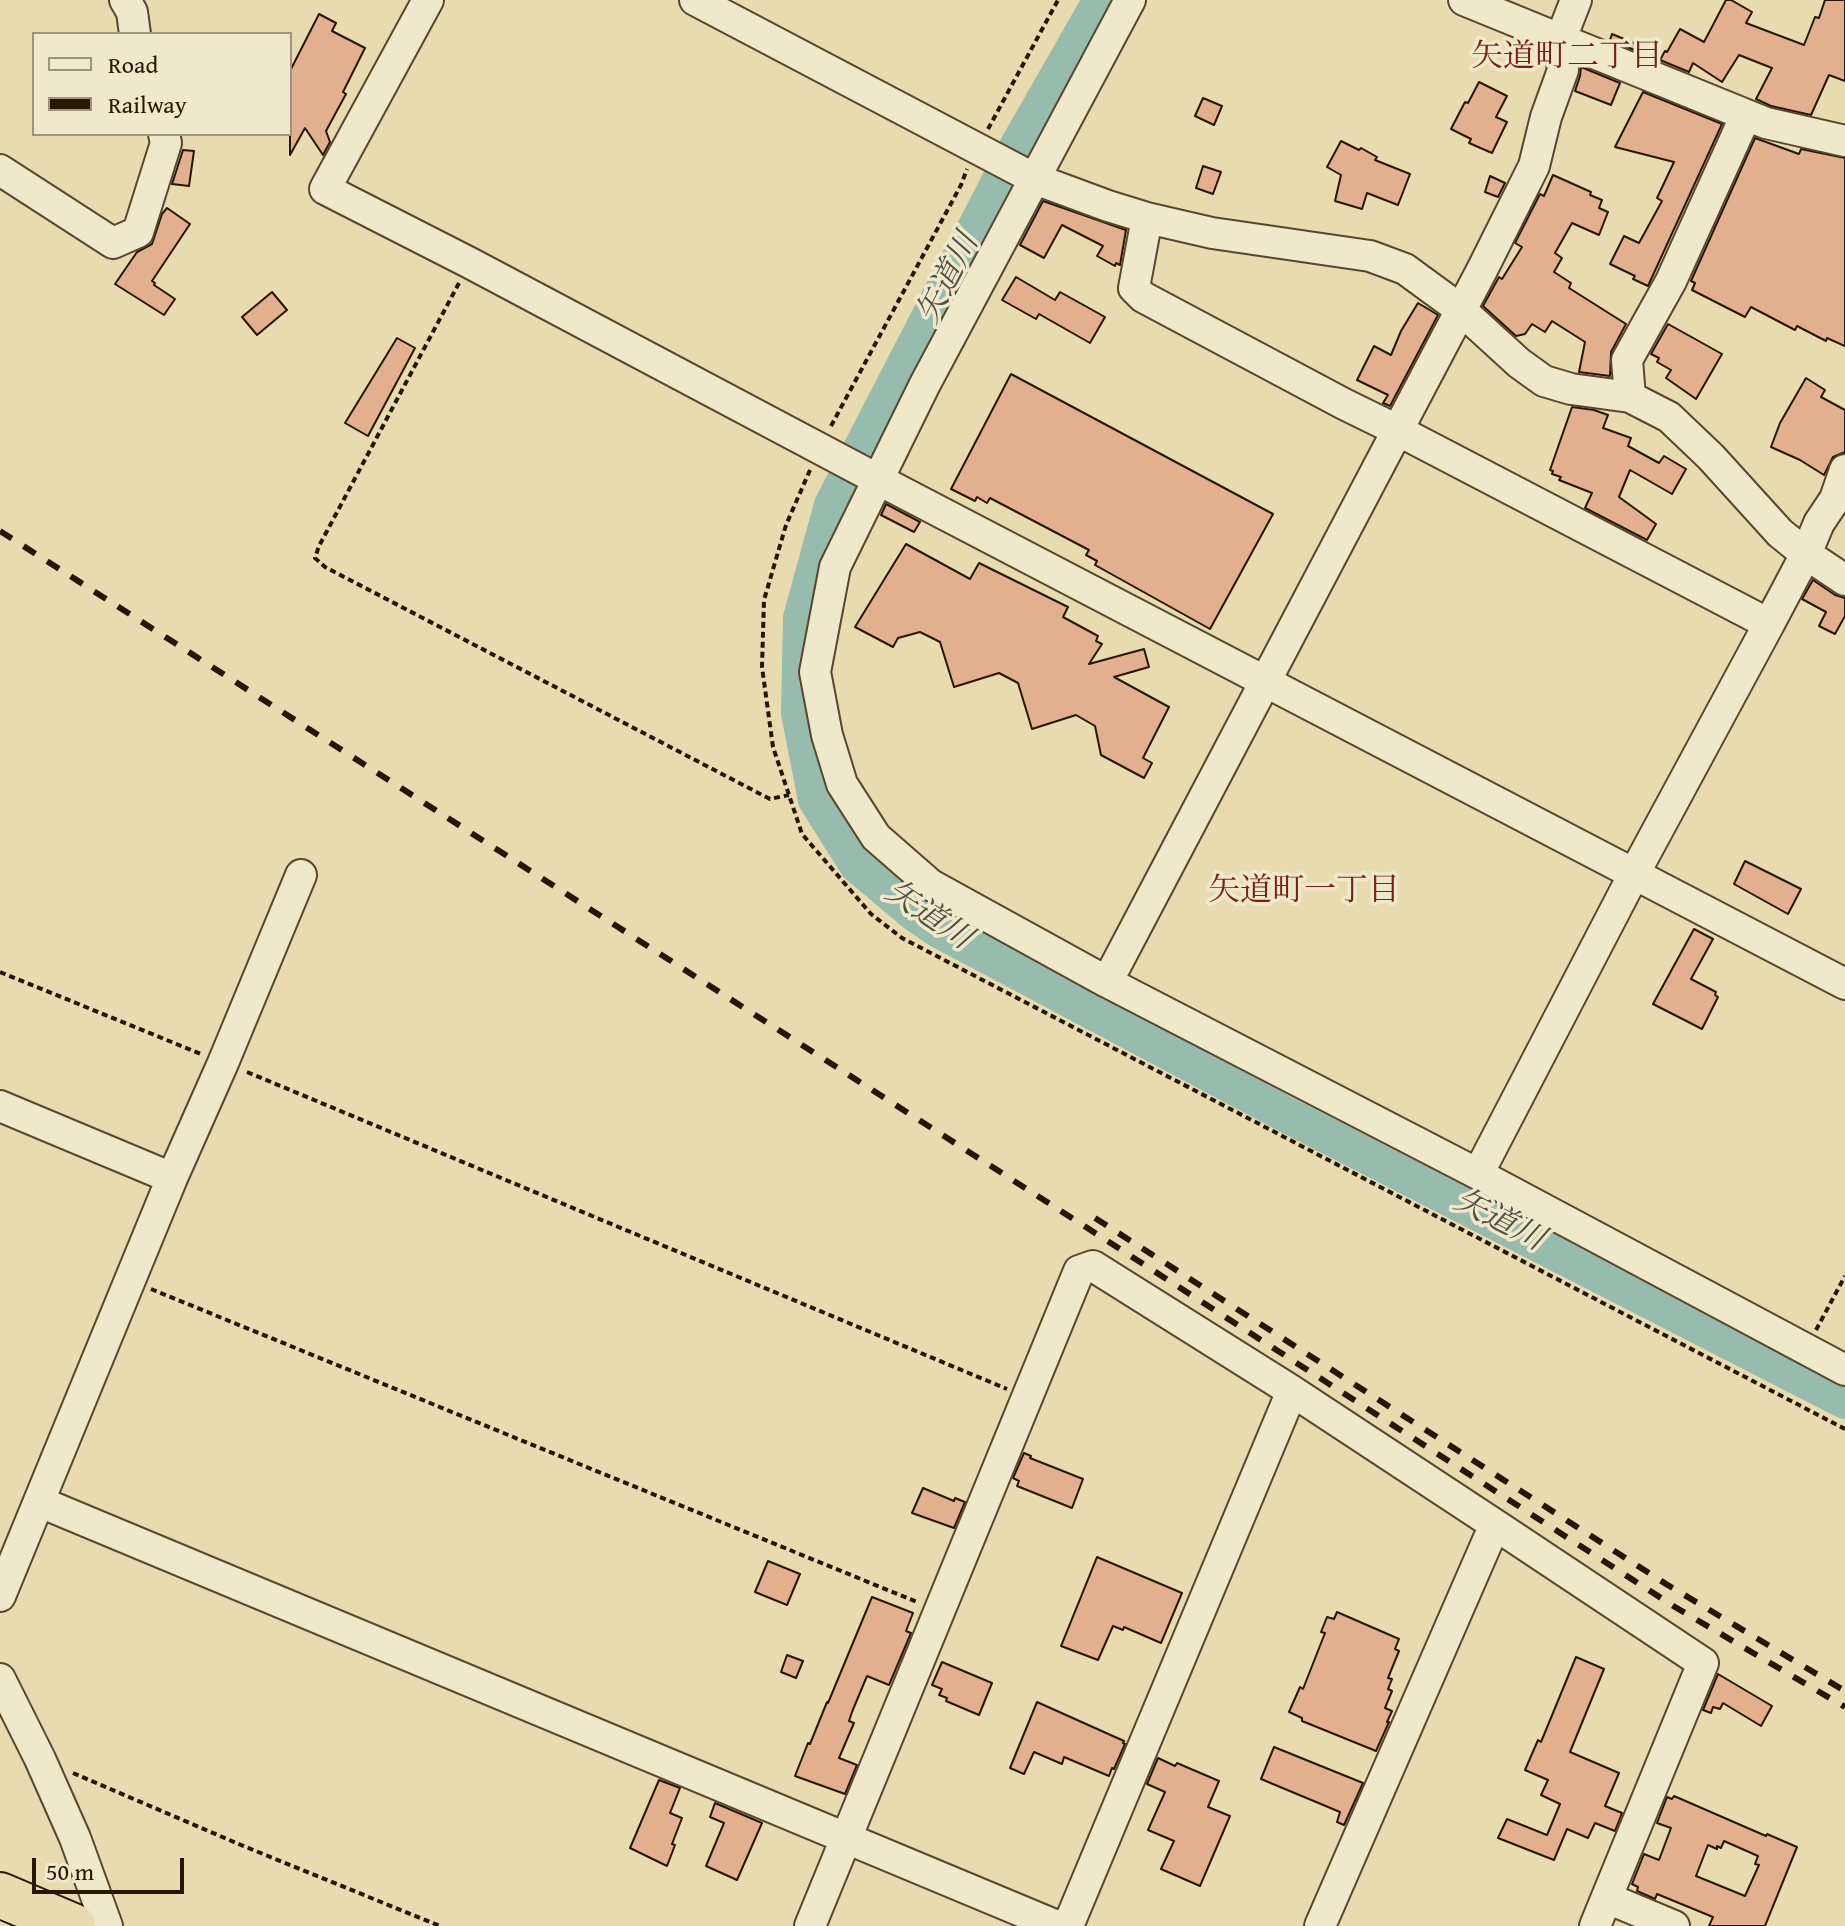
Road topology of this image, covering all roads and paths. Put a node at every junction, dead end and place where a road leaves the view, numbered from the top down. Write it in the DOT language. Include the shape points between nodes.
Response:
graph roads {
  1 [pos="125,0"];
  2 [pos="428,0"];
  3 [pos="695,0"];
  4 [pos="1058,0"];
  5 [pos="1130,0"];
  6 [pos="1464,0"];
  7 [pos="1576,0"];
  8 [pos="135,32"];
  9 [pos="1560,41"];
  10 [pos="1746,115"];
  11 [pos="164,136"];
  12 [pos="1845,141"];
  13 [pos="980,150"];
  14 [pos="0,170"];
  15 [pos="1031,178"];
  16 [pos="1147,218"];
  17 [pos="470,263"];
  18 [pos="1461,310"];
  19 [pos="1630,397"];
  20 [pos="1397,430"];
  21 [pos="821,450"];
  22 [pos="1845,470"];
  23 [pos="873,477"];
  24 [pos="1806,554"];
  25 [pos="1845,580"];
  26 [pos="1769,624"];
  27 [pos="1264,681"];
  28 [pos="789,795"];
  29 [pos="1634,874"];
  30 [pos="301,875"];
  31 [pos="0,972"];
  32 [pos="1107,982"];
  33 [pos="1845,984"];
  34 [pos="223,1063"];
  35 [pos="0,1106"];
  36 [pos="1478,1174"];
  37 [pos="172,1178"];
  38 [pos="1845,1276"];
  39 [pos="130,1280"];
  40 [pos="1806,1349"];
  41 [pos="1845,1370"];
  42 [pos="1292,1391"];
  43 [pos="1026,1397"];
  44 [pos="1845,1429"];
  45 [pos="40,1502"];
  46 [pos="1497,1526"];
  47 [pos="0,1596"];
  48 [pos="938,1611"];
  49 [pos="0,1679"];
  50 [pos="40,1759"];
  51 [pos="847,1838"];
  52 [pos="0,1895"];
  53 [pos="1607,1898"];
  54 [pos="73,1926"];
  55 [pos="107,1926"];
  56 [pos="440,1926"];
  57 [pos="810,1926"];
  58 [pos="1057,1926"];
  59 [pos="1068,1926"];
  60 [pos="1320,1926"];
  61 [pos="1595,1926"];
  62 [pos="1674,1926"];
  1 -- 8 [label="street"];
  2 -- 17 [label="street" via="325,189"];
  3 -- 13 [label="street"];
  4 -- 13 [label="path"];
  5 -- 15 [label="street"];
  6 -- 9 [label="street"];
  7 -- 9 [label="street"];
  9 -- 10 [label="street"];
  9 -- 18 [label="street" via="1563,70 1534,166"];
  10 -- 12 [label="street"];
  10 -- 19 [label="street" via="1671,281 1627,360"];
  11 -- 14 [label="street" via="138,232 113,243"];
  13 -- 15 [label="street"];
  13 -- 21 [label="path"];
  15 -- 16 [label="street"];
  15 -- 23 [label="street"];
  16 -- 18 [label="street" via="1370,256 1405,269"];
  16 -- 20 [label="street" via="1134,288 1143,297"];
  17 -- 21 [label="street"];
  17 -- 28 [label="path" via="315,558 770,799"];
  18 -- 19 [label="street" via="1544,381"];
  18 -- 20 [label="street"];
  19 -- 24 [label="street" via="1669,417"];
  20 -- 26 [label="street"];
  20 -- 27 [label="street"];
  21 -- 23 [label="street"];
  21 -- 28 [label="path" via="786,525 764,600 762,667 773,747"];
  22 -- 24 [label="street"];
  23 -- 27 [label="street"];
  23 -- 32 [label="street" via="835,567 815,672 842,784 876,837 931,885"];
  24 -- 25 [label="street"];
  24 -- 26 [label="street"];
  26 -- 29 [label="street"];
  27 -- 29 [label="street"];
  27 -- 32 [label="street"];
  28 -- 44 [label="path" via="802,834 871,914 902,938"];
  29 -- 33 [label="street"];
  29 -- 36 [label="street"];
  30 -- 34 [label="street"];
  31 -- 34 [label="path"];
  32 -- 36 [label="street"];
  34 -- 37 [label="street"];
  34 -- 43 [label="path"];
  35 -- 37 [label="street"];
  36 -- 40 [label="street"];
  37 -- 39 [label="street"];
  38 -- 40 [label="path"];
  39 -- 45 [label="street"];
  39 -- 48 [label="path"];
  40 -- 41 [label="street"];
  42 -- 43 [label="street" via="1093,1266 1079,1271"];
  42 -- 46 [label="street"];
  42 -- 59 [label="street"];
  43 -- 48 [label="street"];
  45 -- 47 [label="street"];
  45 -- 51 [label="street"];
  46 -- 53 [label="street" via="1703,1663"];
  46 -- 60 [label="street"];
  48 -- 51 [label="street"];
  49 -- 50 [label="street"];
  50 -- 55 [label="street"];
  50 -- 56 [label="path"];
  51 -- 57 [label="street"];
  51 -- 58 [label="street"];
  52 -- 54 [label="highway"];
  53 -- 61 [label="street"];
  53 -- 62 [label="street"];
}
